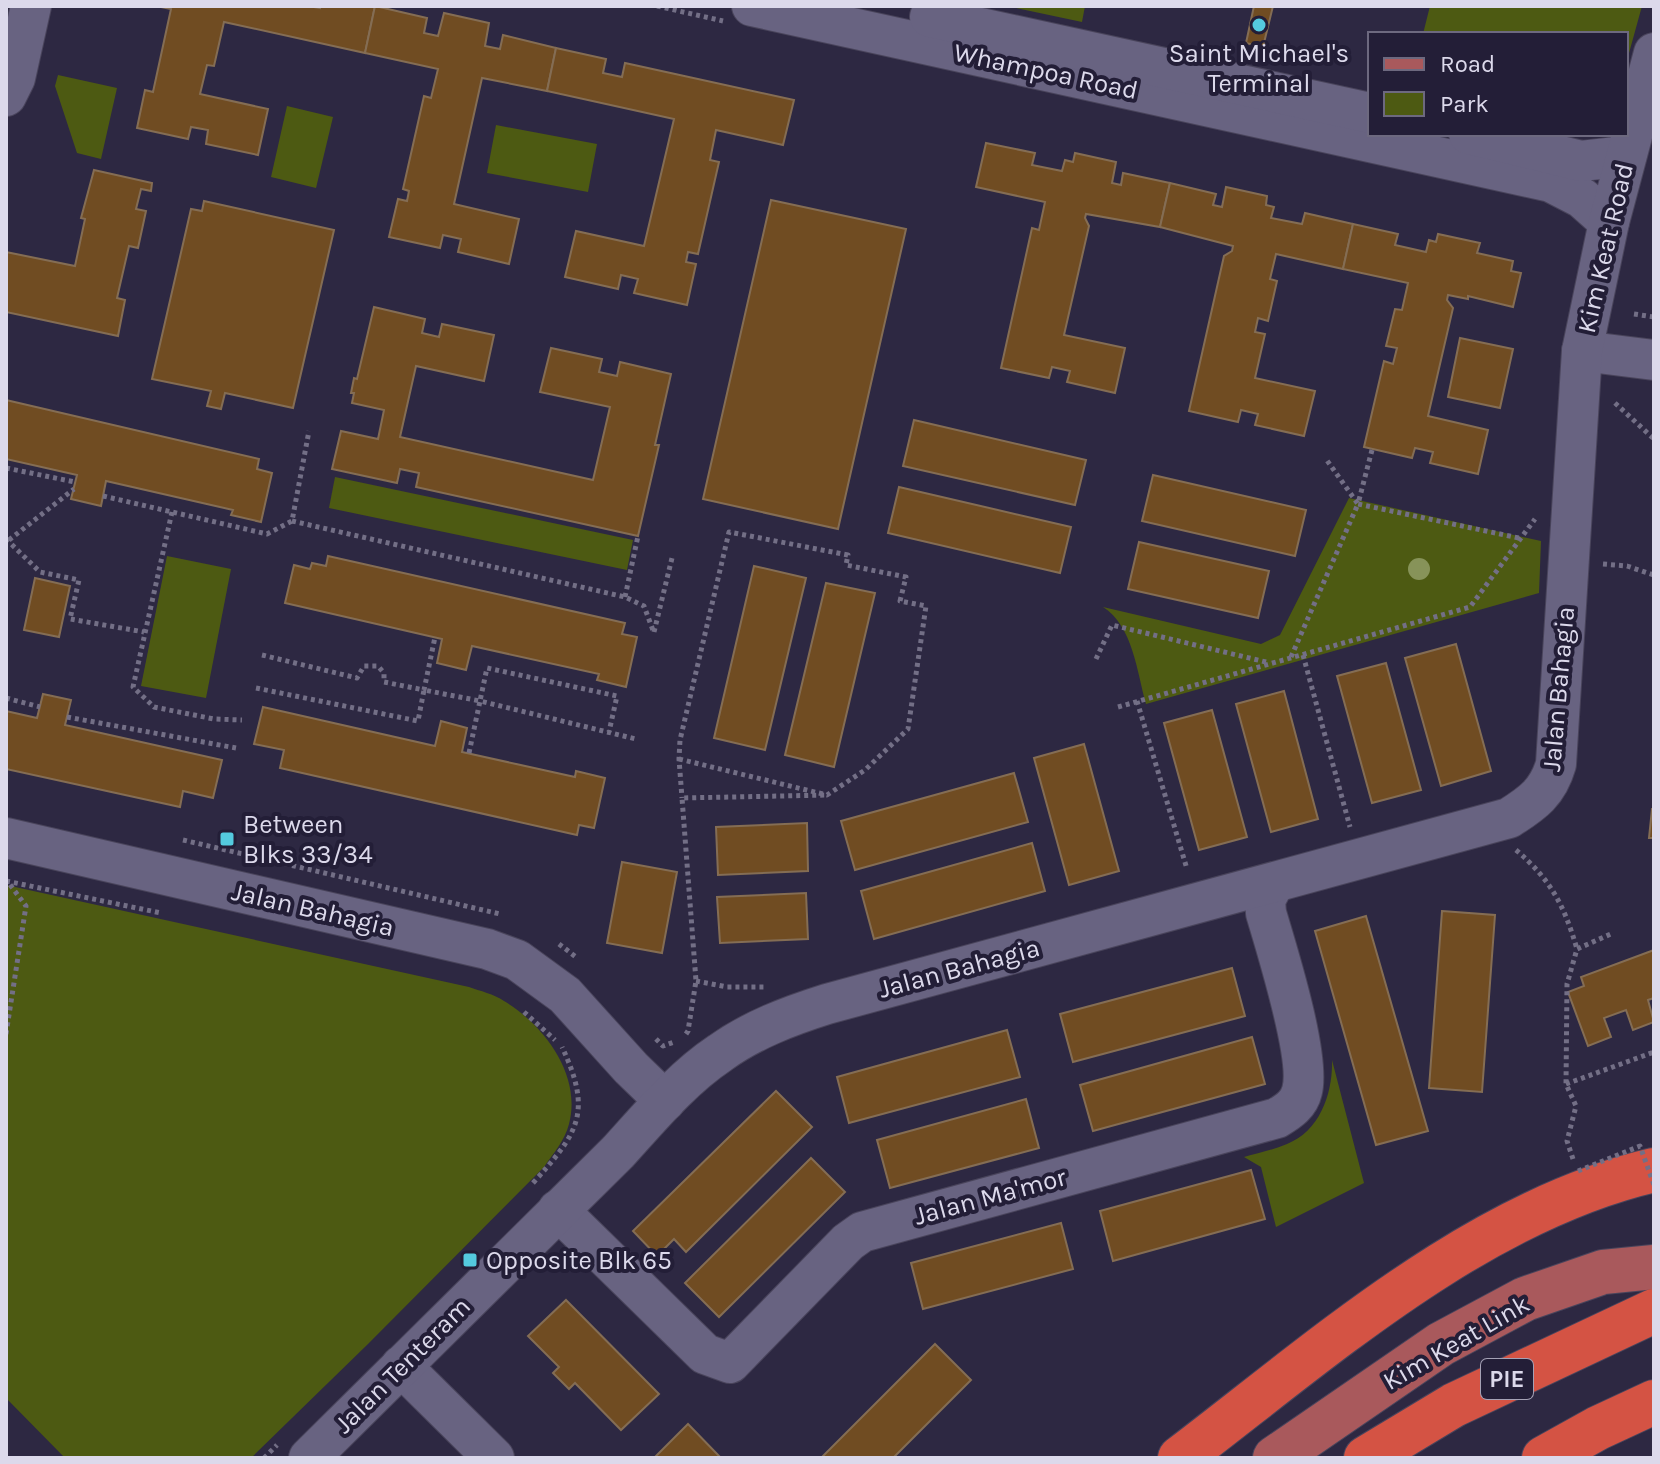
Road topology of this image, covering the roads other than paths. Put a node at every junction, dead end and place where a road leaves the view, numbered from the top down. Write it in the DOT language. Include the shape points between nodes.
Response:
graph roads {
  1 [pos="31,6"];
  2 [pos="752,6"];
  3 [pos="879,6"];
  4 [pos="1654,53"];
  5 [pos="6,96"];
  6 [pos="1368,113"];
  7 [pos="1477,136"];
  8 [pos="1626,156"];
  9 [pos="1609,222"];
  10 [pos="1582,351"];
  11 [pos="1654,360"];
  12 [pos="6,838"];
  13 [pos="1274,883"];
  14 [pos="665,1101"];
  15 [pos="1654,1170"];
  16 [pos="543,1199"];
  17 [pos="1654,1267"];
  18 [pos="1654,1311"];
  19 [pos="401,1366"];
  20 [pos="1654,1402"];
  21 [pos="297,1448"];
  22 [pos="494,1458"];
  23 [pos="1180,1458"];
  24 [pos="1275,1458"];
  25 [pos="1366,1458"];
  26 [pos="1544,1458"];
  1 -- 5 [label="street"];
  2 -- 9 [label="street, Whampoa Road" via="1551,182 1582,198"];
  3 -- 6 [label="street, Whampoa Road"];
  4 -- 8 [label="street, Kim Keat Road"];
  7 -- 8 [label="street" via="1581,161"];
  8 -- 9 [label="street, Kim Keat Road"];
  9 -- 10 [label="street, Kim Keat Road"];
  10 -- 11 [label="street"];
  10 -- 13 [label="street, Jalan Bahagia" via="1561,707 1551,782 1536,801 1509,818"];
  12 -- 14 [label="street, Jalan Bahagia" via="517,960 565,995"];
  13 -- 14 [label="street, Jalan Bahagia" via="802,1012 719,1053"];
  13 -- 16 [label="street, Jalan Ma'mor" via="1265,900 1266,913 1297,1031 1304,1080 1298,1102 1277,1118 862,1232 730,1363 705,1354"];
  14 -- 16 [label="street, Jalan Tenteram" via="618,1152"];
  15 -- 23 [label="highway" via="1516,1220 1409,1284"];
  16 -- 19 [label="street, Jalan Tenteram"];
  17 -- 24 [label="main road, Kim Keat Link" via="1603,1272 1525,1299 1441,1344"];
  18 -- 25 [label="highway, PIE" via="1454,1405"];
  19 -- 21 [label="street, Jalan Tenteram"];
  19 -- 22 [label="street"];
  20 -- 26 [label="highway"];
}
